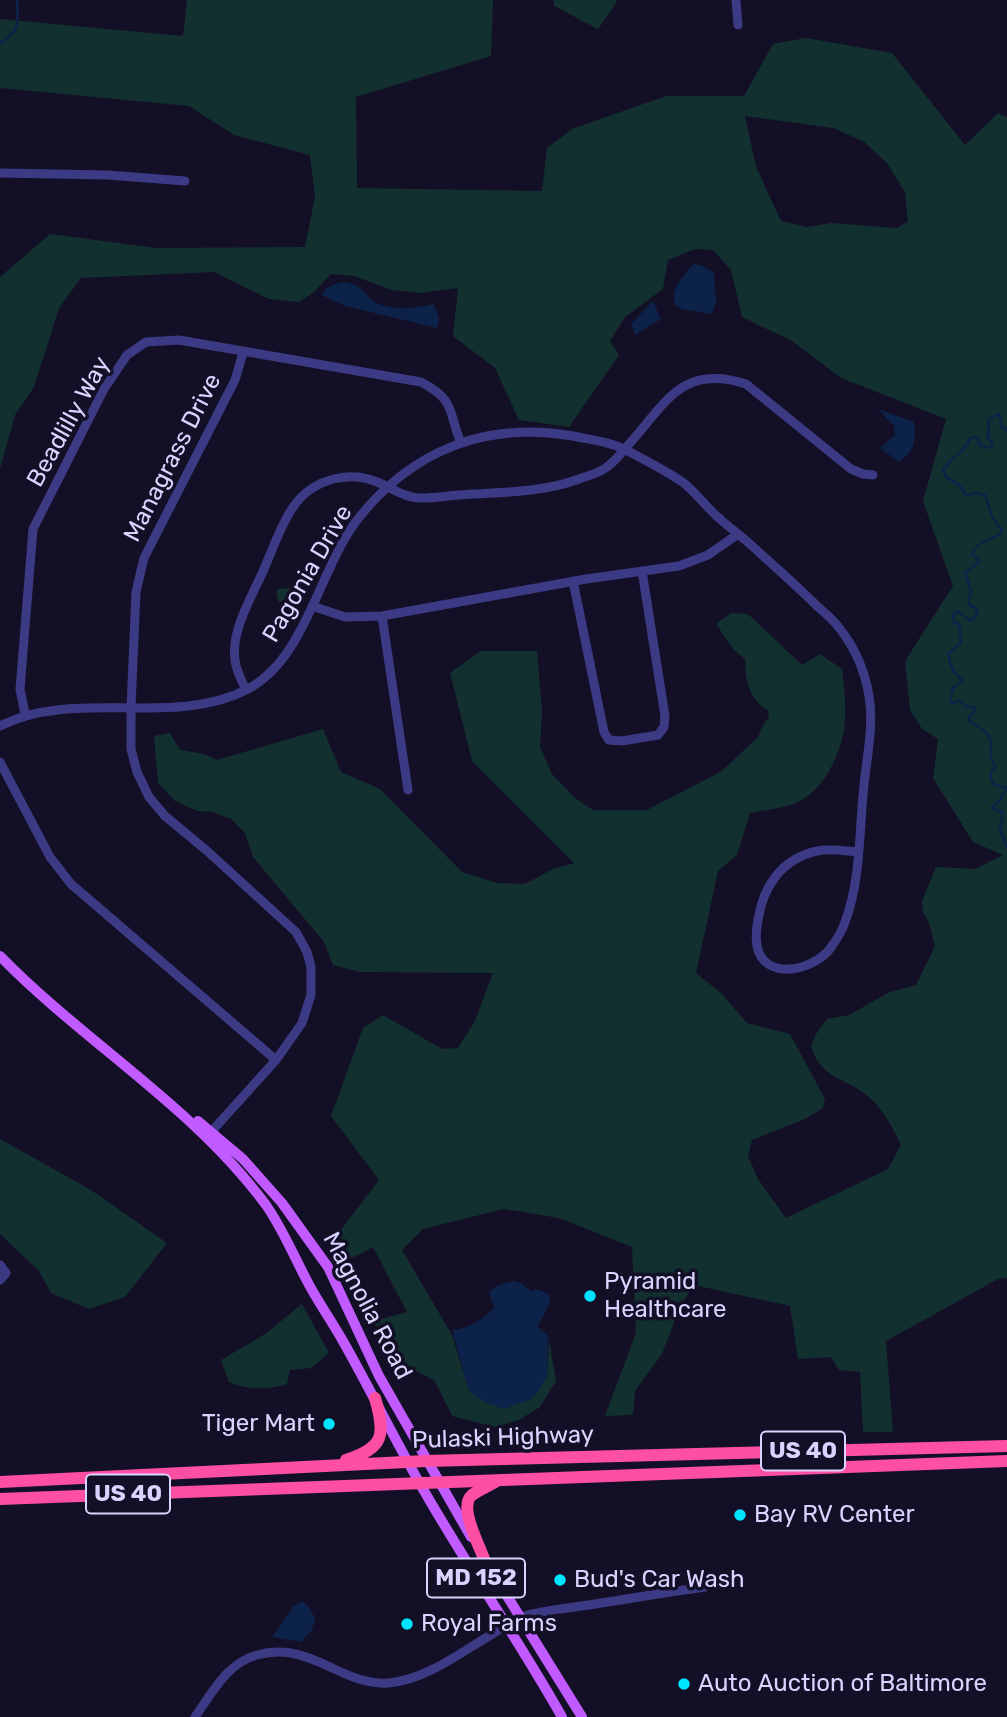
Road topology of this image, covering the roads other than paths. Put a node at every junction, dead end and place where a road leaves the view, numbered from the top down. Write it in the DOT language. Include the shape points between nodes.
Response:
graph roads {
  1 [pos="736,0"];
  2 [pos="738,25"];
  3 [pos="0,173"];
  4 [pos="185,181"];
  5 [pos="243,353"];
  6 [pos="461,443"];
  7 [pos="625,449"];
  8 [pos="873,475"];
  9 [pos="386,487"];
  10 [pos="738,534"];
  11 [pos="642,571"];
  12 [pos="573,581"];
  13 [pos="312,606"];
  14 [pos="382,616"];
  15 [pos="246,690"];
  16 [pos="131,707"];
  17 [pos="25,714"];
  18 [pos="0,726"];
  19 [pos="0,762"];
  20 [pos="408,790"];
  21 [pos="858,852"];
  22 [pos="0,956"];
  23 [pos="276,1060"];
  24 [pos="131,1072"];
  25 [pos="211,1132"];
  26 [pos="0,1265"];
  27 [pos="0,1280"];
  28 [pos="375,1398"];
  29 [pos="1007,1446"];
  30 [pos="655,1454"];
  31 [pos="426,1461"];
  32 [pos="1007,1461"];
  33 [pos="408,1462"];
  34 [pos="313,1467"];
  35 [pos="657,1475"];
  36 [pos="498,1480"];
  37 [pos="0,1482"];
  38 [pos="420,1483"];
  39 [pos="438,1483"];
  40 [pos="0,1499"];
  41 [pos="484,1559"];
  42 [pos="705,1587"];
  43 [pos="521,1618"];
  44 [pos="506,1626"];
  45 [pos="195,1717"];
  46 [pos="562,1717"];
  47 [pos="582,1717"];
  1 -- 2 [label="street"];
  3 -- 4 [label="street"];
  5 -- 6 [label="street, Beadlilly Way" via="421,382 445,398"];
  5 -- 16 [label="street, Managrass Drive" via="235,380 144,558 136,592"];
  5 -- 17 [label="street, Beadlilly Way" via="179,341 146,342 127,355 104,389 33,529 20,689"];
  6 -- 7 [label="street, Pagonia Drive" via="537,431"];
  6 -- 9 [label="street, Pagonia Drive" via="433,455"];
  7 -- 8 [label="street" via="681,387 711,377 746,384 851,469"];
  7 -- 9 [label="street" via="605,469 576,481 492,494 418,498"];
  7 -- 10 [label="street, Pagonia Drive" via="684,484"];
  9 -- 13 [label="street, Pagonia Drive" via="342,542"];
  9 -- 15 [label="street" via="350,477 332,479 318,484 295,505 241,621 235,660"];
  10 -- 11 [label="street" via="708,555 679,566"];
  10 -- 21 [label="street, Pagonia Drive" via="841,629 864,673 872,718"];
  11 -- 12 [label="street"];
  11 -- 12 [label="street" via="666,716 658,735 622,741 609,740 604,732"];
  12 -- 14 [label="street"];
  13 -- 14 [label="street" via="345,617"];
  13 -- 15 [label="street, Pagonia Drive" via="275,667"];
  14 -- 20 [label="street"];
  15 -- 16 [label="street, Pagonia Drive" via="208,703"];
  16 -- 17 [label="street, Pagonia Drive"];
  16 -- 23 [label="street, Managrass Drive" via="131,749 149,797 296,932 307,953 312,967 311,995 302,1023"];
  17 -- 18 [label="street, Pagonia Drive"];
  19 -- 23 [label="street" via="50,857 71,884"];
  21 -- 21 [label="street" via="845,926 826,954 788,971 767,963 756,939 763,898 773,876 818,850"];
  22 -- 24 [label="main road, Magnolia Road / MD 152"];
  23 -- 25 [label="street, Managrass Drive"];
  24 -- 25 [label="main road, Magnolia Road / MD 152"];
  24 -- 28 [label="main road, Magnolia Road / MD 152" via="190,1121 266,1206"];
  25 -- 31 [label="main road, Magnolia Road / MD 152" via="243,1159 282,1203 328,1267 380,1378"];
  26 -- 27 [label="street" via="6,1273"];
  28 -- 33 [label="main road, Magnolia Road / MD 152"];
  28 -- 34 [label="highway" via="382,1430 376,1446 359,1456"];
  29 -- 30 [label="highway, Pulaski Highway / US 40"];
  30 -- 31 [label="highway, Pulaski Highway / US 40"];
  30 -- 35 [label="highway"];
  31 -- 33 [label="highway, Pulaski Highway / US 40"];
  31 -- 39 [label="main road, MD 152"];
  32 -- 35 [label="highway, Pulaski Highway / US 40"];
  33 -- 34 [label="highway, Pulaski Highway / US 40"];
  33 -- 38 [label="main road, MD 152"];
  34 -- 37 [label="highway, Pulaski Highway / US 40"];
  35 -- 36 [label="highway, Pulaski Highway / US 40"];
  36 -- 39 [label="highway, Pulaski Highway / US 40"];
  36 -- 41 [label="highway" via="473,1494 466,1505"];
  38 -- 39 [label="highway, Pulaski Highway / US 40"];
  38 -- 40 [label="highway, Pulaski Highway / US 40"];
  38 -- 44 [label="main road, MD 152"];
  39 -- 41 [label="main road, MD 152"];
  41 -- 43 [label="main road, MD 152"];
  42 -- 43 [label="street"];
  43 -- 44 [label="street"];
  43 -- 47 [label="main road, MD 152"];
  44 -- 45 [label="street" via="433,1670 387,1683 365,1681 301,1655 259,1654 232,1667"];
  44 -- 46 [label="main road, MD 152"];
}
